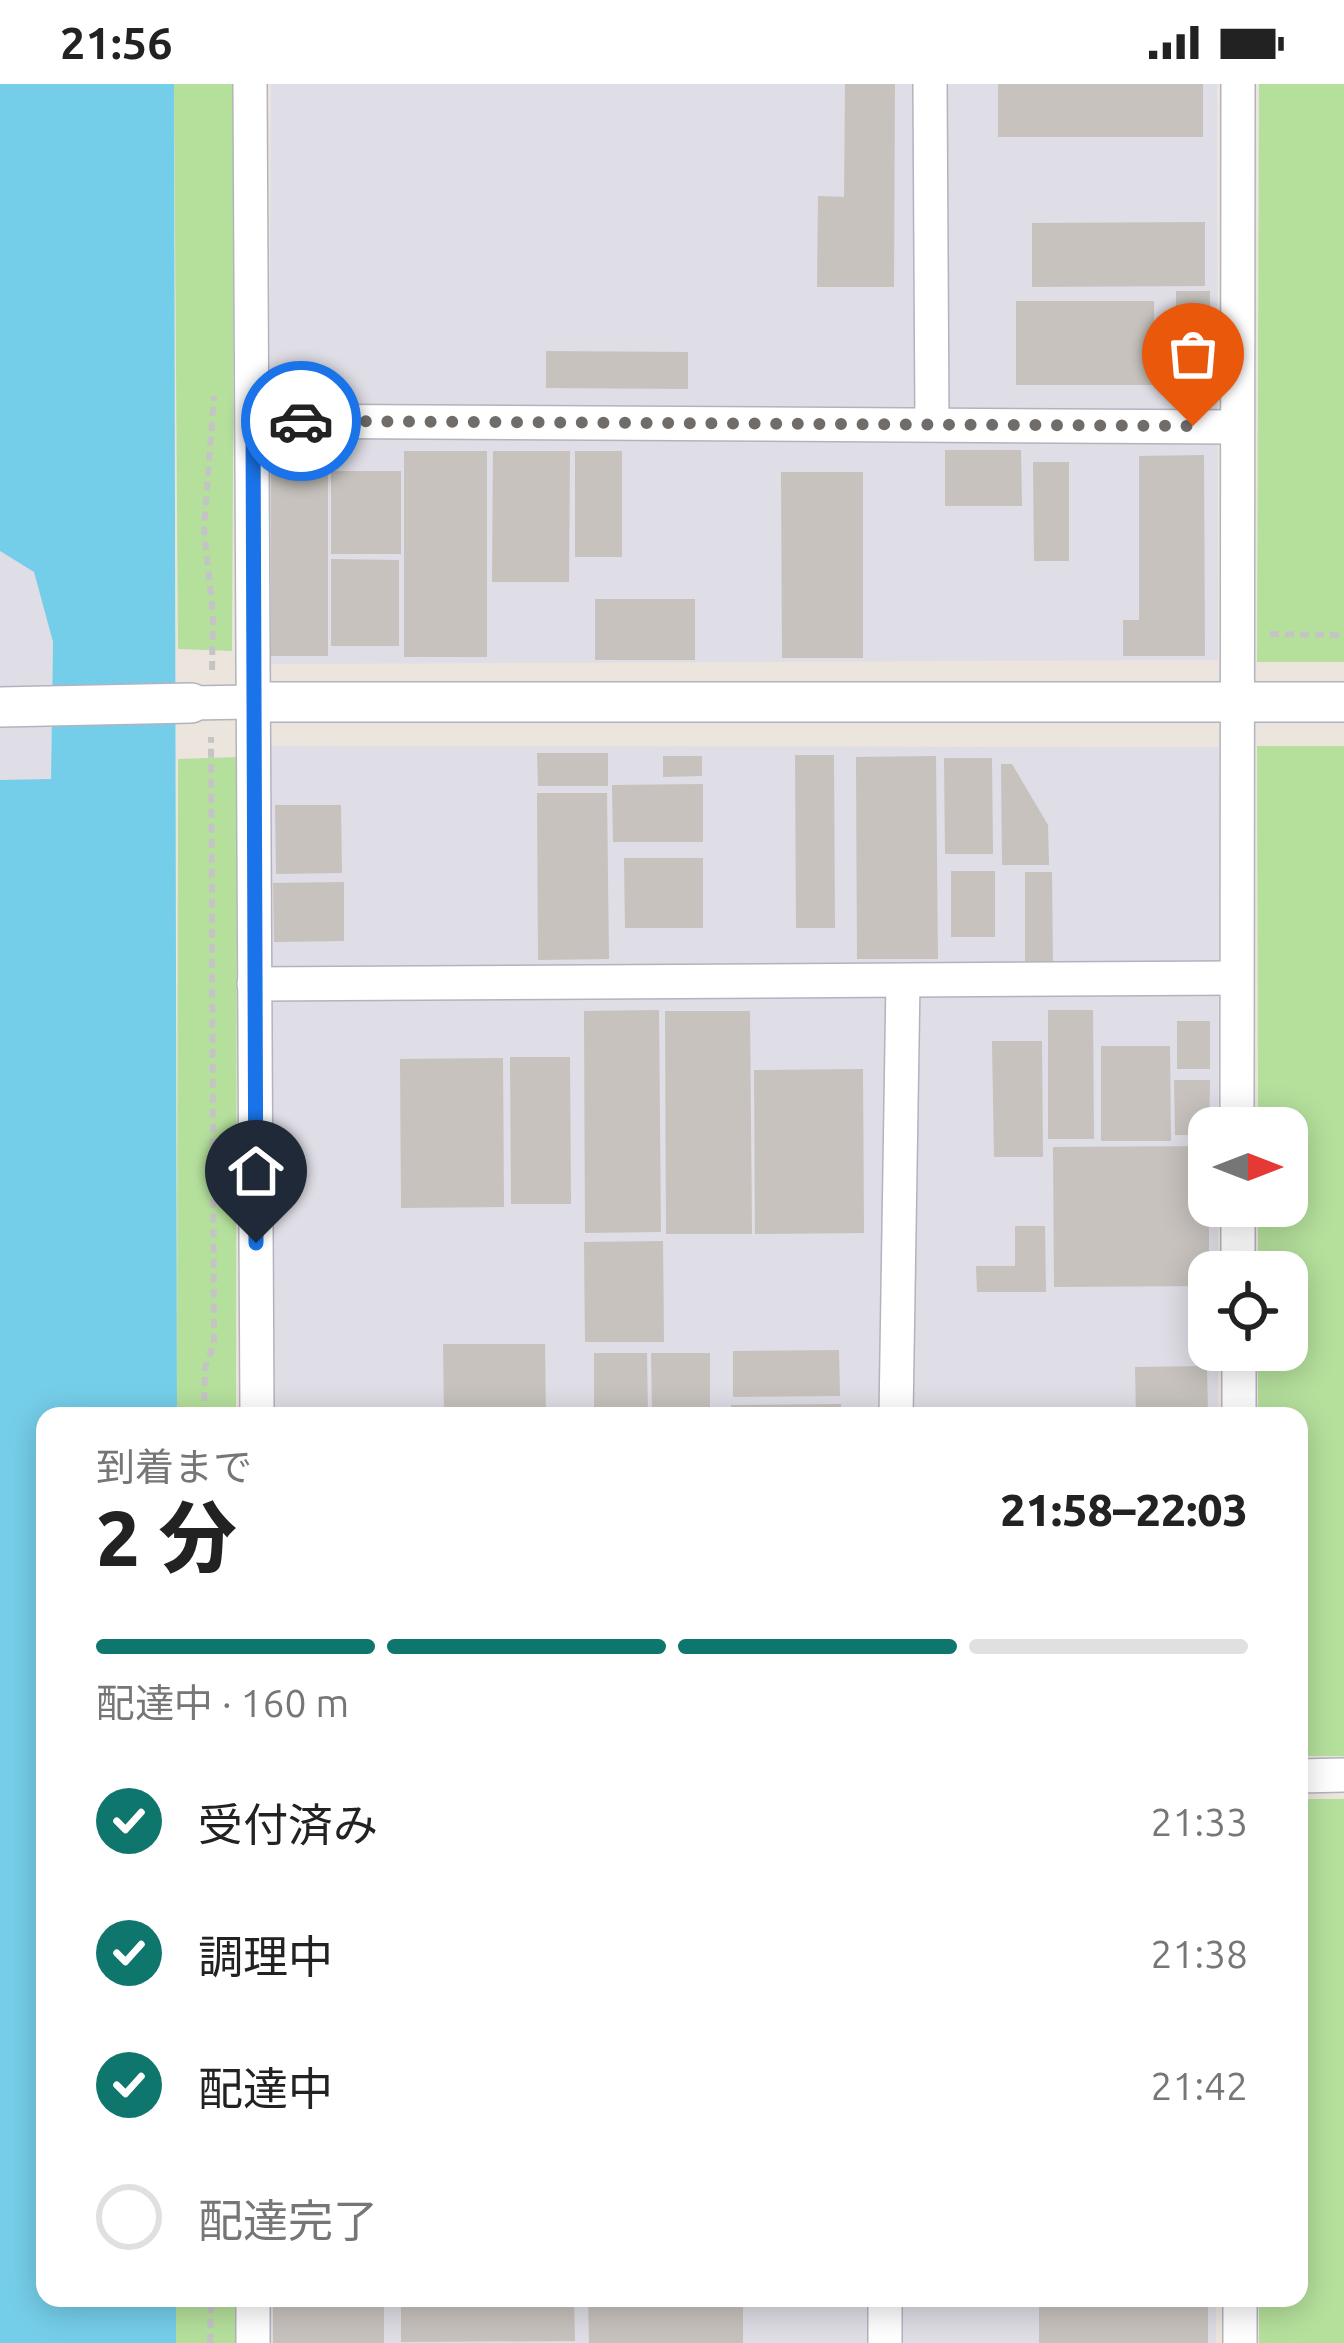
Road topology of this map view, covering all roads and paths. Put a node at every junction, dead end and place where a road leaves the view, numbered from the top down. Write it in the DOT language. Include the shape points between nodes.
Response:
graph roads {
  1 [pos="250,84"];
  2 [pos="930,84"];
  3 [pos="1238,84"];
  4 [pos="216,373"];
  5 [pos="253,421"];
  6 [pos="932,423"];
  7 [pos="1236,427"];
  8 [pos="1235,634"];
  9 [pos="1344,635"];
  10 [pos="251,702"];
  11 [pos="1234,702"];
  12 [pos="1344,702"];
  13 [pos="201,703"];
  14 [pos="13,706"];
  15 [pos="1236,978"];
  16 [pos="903,981"];
  17 [pos="254,984"];
  18 [pos="1237,1107"];
  19 [pos="1239,1371"];
  20 [pos="204,1407"];
  21 [pos="257,1407"];
  22 [pos="896,1407"];
  23 [pos="1239,1407"];
  24 [pos="1308,1775"];
  25 [pos="1344,1775"];
  26 [pos="211,2307"];
  27 [pos="254,2307"];
  28 [pos="885,2307"];
  29 [pos="1240,2307"];
  30 [pos="210,2343"];
  31 [pos="253,2343"];
  32 [pos="885,2343"];
  33 [pos="1240,2343"];
  1 -- 5 [label="street"];
  2 -- 6 [label="street"];
  3 -- 7 [label="street"];
  4 -- 13 [label="path" via="205,527 213,615"];
  5 -- 6 [label="street"];
  5 -- 10 [label="street"];
  6 -- 7 [label="street"];
  7 -- 8 [label="street"];
  8 -- 9 [label="path"];
  8 -- 11 [label="street"];
  10 -- 11 [label="street"];
  10 -- 13 [label="street"];
  10 -- 17 [label="street"];
  11 -- 12 [label="street"];
  11 -- 15 [label="street"];
  13 -- 14 [label="street"];
  13 -- 20 [label="path" via="214,1344"];
  15 -- 16 [label="street"];
  15 -- 18 [label="street"];
  16 -- 17 [label="street"];
  16 -- 22 [label="street"];
  17 -- 21 [label="street"];
  19 -- 23 [label="street"];
  24 -- 25 [label="street"];
  26 -- 30 [label="path"];
  27 -- 31 [label="street"];
  28 -- 32 [label="street"];
  29 -- 33 [label="street"];
}
